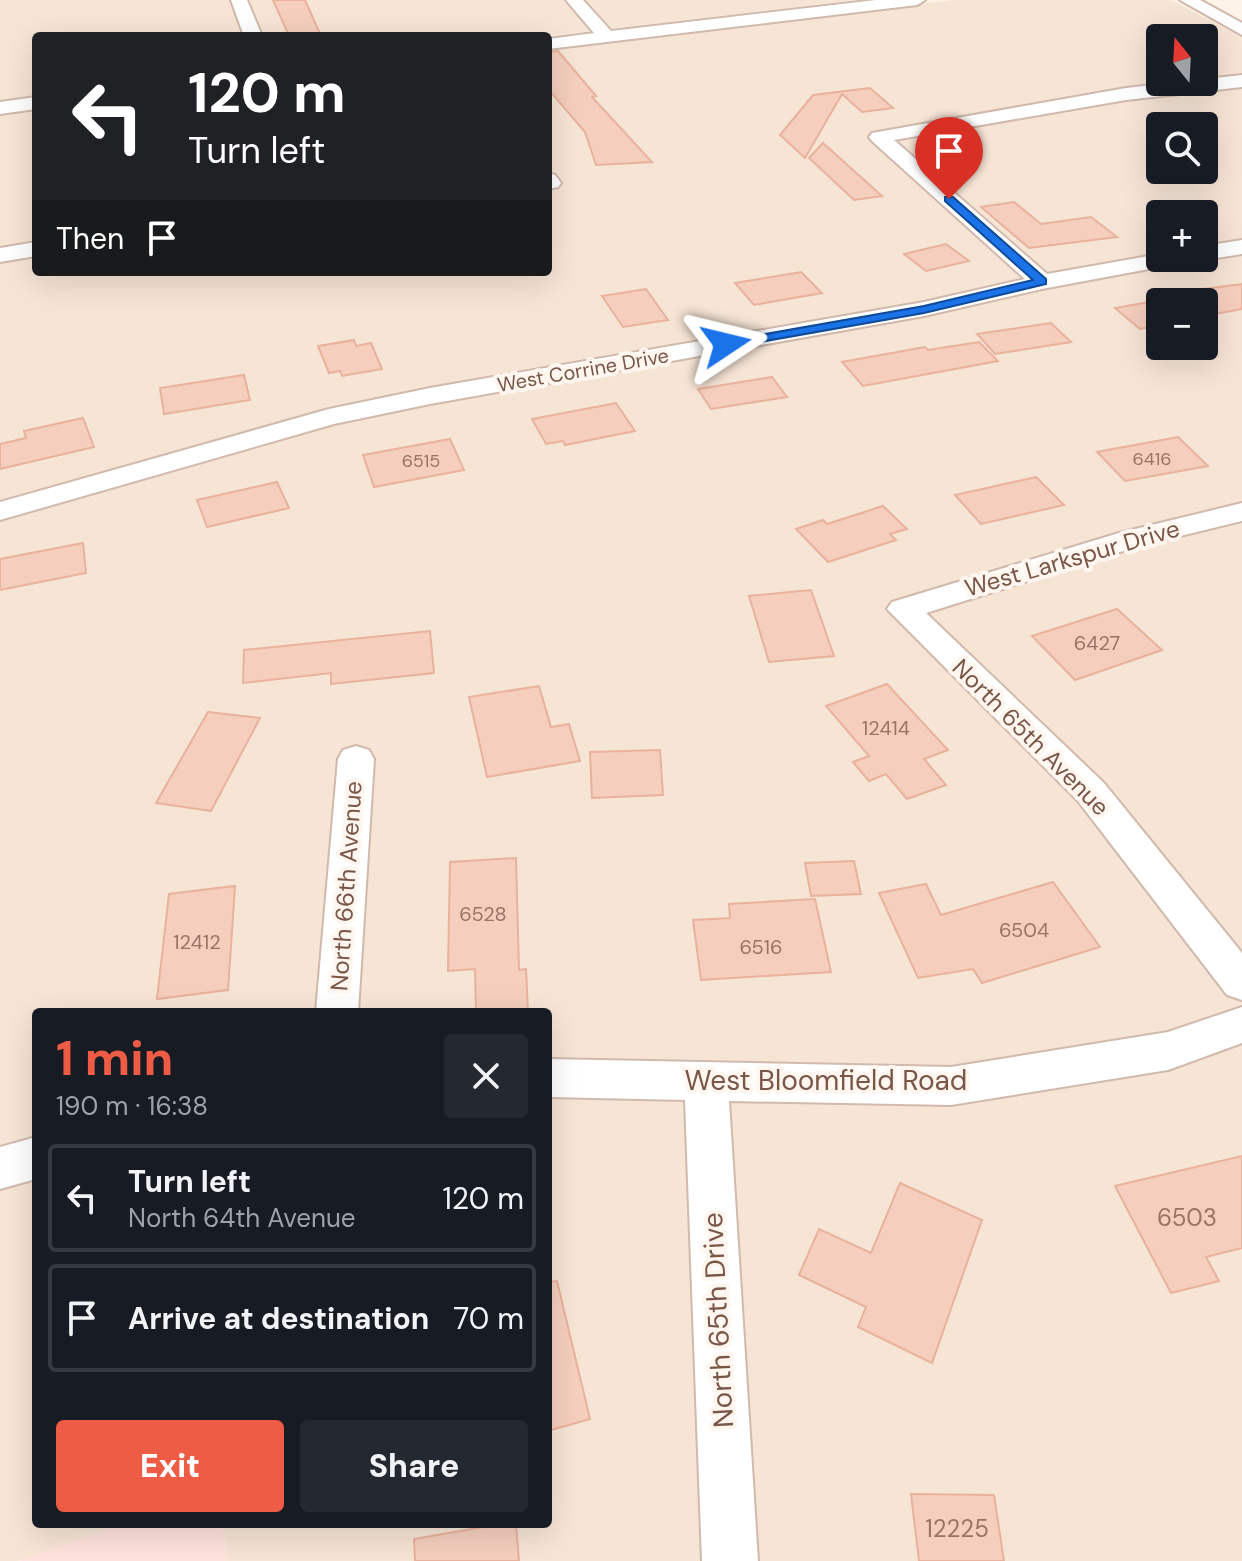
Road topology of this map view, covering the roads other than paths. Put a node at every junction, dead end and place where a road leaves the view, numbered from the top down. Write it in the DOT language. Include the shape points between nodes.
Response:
graph roads {
  1 [pos="239,0"];
  2 [pos="574,0"];
  3 [pos="917,0"];
  4 [pos="1193,0"];
  5 [pos="1242,30"];
  6 [pos="251,32"];
  7 [pos="607,37"];
  8 [pos="552,44"];
  9 [pos="1242,81"];
  10 [pos="32,104"];
  11 [pos="0,108"];
  12 [pos="1242,247"];
  13 [pos="32,250"];
  14 [pos="1218,251"];
  15 [pos="0,255"];
  16 [pos="1146,263"];
  17 [pos="1042,282"];
  18 [pos="0,511"];
  19 [pos="1242,512"];
  20 [pos="903,609"];
  21 [pos="356,759"];
  22 [pos="1242,983"];
  23 [pos="337,1008"];
  24 [pos="1242,1025"];
  25 [pos="552,1078"];
  26 [pos="706,1080"];
  27 [pos="32,1159"];
  28 [pos="0,1168"];
  29 [pos="730,1561"];
  1 -- 6 [label="street"];
  2 -- 7 [label="street"];
  3 -- 7 [label="street"];
  4 -- 5 [label="street"];
  7 -- 8 [label="street"];
  9 -- 17 [label="street" via="1126,94 879,137"];
  10 -- 11 [label="street"];
  12 -- 14 [label="street"];
  13 -- 15 [label="street"];
  16 -- 17 [label="street, West Corrine Drive"];
  17 -- 18 [label="street, West Corrine Drive" via="924,309 329,417"];
  19 -- 20 [label="street, West Larkspur Drive" via="1130,539"];
  20 -- 22 [label="street, North 65th Avenue" via="1091,792"];
  21 -- 23 [label="street, North 66th Avenue"];
  24 -- 26 [label="street, West Bloomfield Road" via="1168,1051 951,1086"];
  25 -- 26 [label="street, West Bloomfield Road"];
  26 -- 29 [label="street, North 65th Drive"];
  27 -- 28 [label="street"];
}
